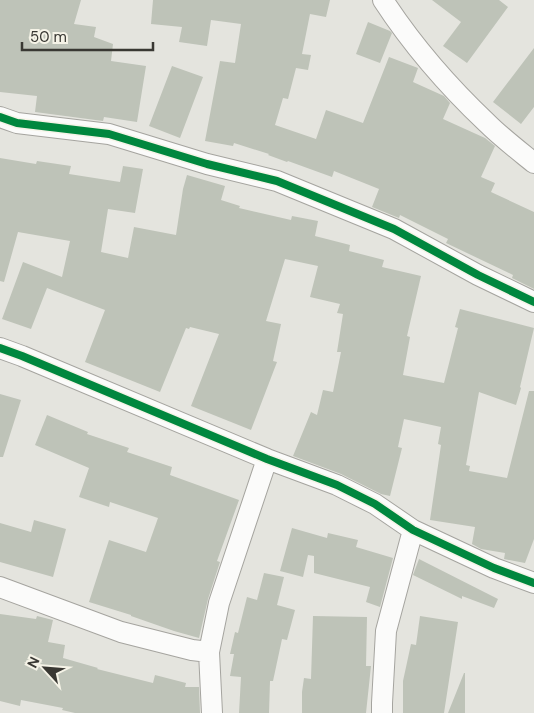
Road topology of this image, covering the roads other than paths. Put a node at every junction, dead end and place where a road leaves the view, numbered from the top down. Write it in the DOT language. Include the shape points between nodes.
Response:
graph roads {
  1 [pos="383,0"];
  2 [pos="0,117"];
  3 [pos="534,163"];
  4 [pos="534,302"];
  5 [pos="0,348"];
  6 [pos="267,459"];
  7 [pos="412,530"];
  8 [pos="534,583"];
  9 [pos="0,587"];
  10 [pos="209,652"];
  11 [pos="212,713"];
  12 [pos="382,713"];
  1 -- 3 [label="street" via="439,72 488,124"];
  2 -- 4 [label="street" via="17,123 109,134 277,181 394,229"];
  5 -- 6 [label="street"];
  6 -- 7 [label="street" via="336,485 375,504"];
  6 -- 10 [label="street" via="219,603"];
  7 -- 8 [label="street"];
  7 -- 12 [label="street" via="386,631"];
  9 -- 10 [label="street" via="121,632"];
  10 -- 11 [label="street"];
}
